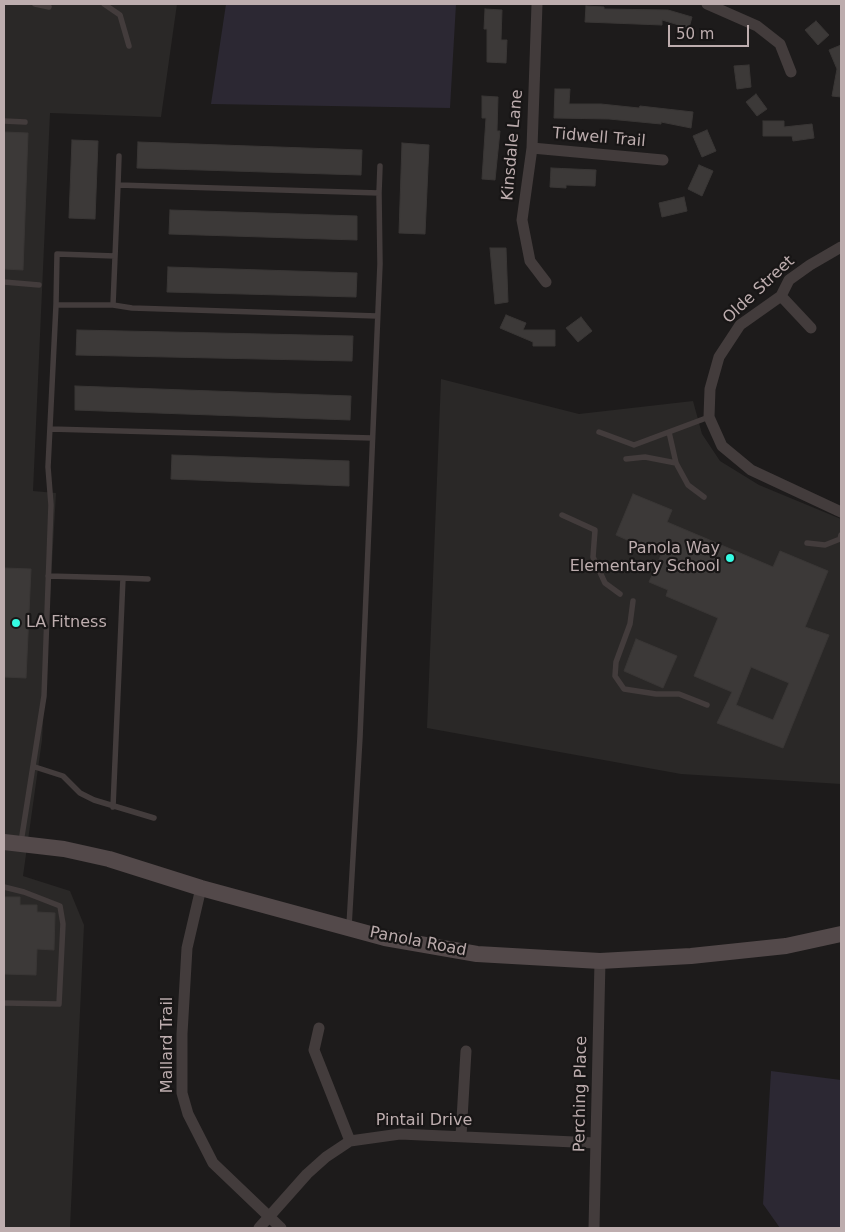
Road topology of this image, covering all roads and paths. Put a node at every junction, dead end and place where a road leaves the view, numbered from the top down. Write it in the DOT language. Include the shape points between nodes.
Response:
graph roads {
  1 [pos="35,4"];
  2 [pos="104,4"];
  3 [pos="537,4"];
  4 [pos="707,4"];
  5 [pos="49,7"];
  6 [pos="129,46"];
  7 [pos="791,72"];
  8 [pos="4,122"];
  9 [pos="25,122"];
  10 [pos="532,148"];
  11 [pos="119,156"];
  12 [pos="663,160"];
  13 [pos="380,166"];
  14 [pos="118,185"];
  15 [pos="380,193"];
  16 [pos="841,246"];
  17 [pos="115,256"];
  18 [pos="4,282"];
  19 [pos="546,282"];
  20 [pos="39,285"];
  21 [pos="781,296"];
  22 [pos="56,305"];
  23 [pos="113,305"];
  24 [pos="377,316"];
  25 [pos="811,328"];
  26 [pos="710,417"];
  27 [pos="50,428"];
  28 [pos="599,432"];
  29 [pos="669,432"];
  30 [pos="372,438"];
  31 [pos="626,459"];
  32 [pos="676,463"];
  33 [pos="704,497"];
  34 [pos="841,512"];
  35 [pos="562,515"];
  36 [pos="841,535"];
  37 [pos="806,543"];
  38 [pos="48,576"];
  39 [pos="123,578"];
  40 [pos="148,579"];
  41 [pos="620,594"];
  42 [pos="634,600"];
  43 [pos="707,705"];
  44 [pos="35,767"];
  45 [pos="113,807"];
  46 [pos="154,818"];
  47 [pos="4,842"];
  48 [pos="21,844"];
  49 [pos="4,886"];
  50 [pos="201,888"];
  51 [pos="348,928"];
  52 [pos="841,934"];
  53 [pos="600,961"];
  54 [pos="4,1003"];
  55 [pos="319,1028"];
  56 [pos="466,1051"];
  57 [pos="461,1136"];
  58 [pos="350,1141"];
  59 [pos="596,1143"];
  60 [pos="269,1219"];
  61 [pos="259,1228"];
  62 [pos="281,1228"];
  63 [pos="594,1228"];
  1 -- 5 [label="lane"];
  2 -- 6 [label="lane" via="120,14"];
  3 -- 10 [label="street, Kinsdale Lane"];
  4 -- 7 [label="street" via="757,26 780,44"];
  8 -- 9 [label="lane"];
  10 -- 12 [label="street, Tidwell Trail"];
  10 -- 19 [label="street, Kinsdale Lane" via="522,220 530,261"];
  11 -- 14 [label="lane"];
  13 -- 15 [label="lane"];
  14 -- 15 [label="lane"];
  14 -- 17 [label="lane"];
  15 -- 24 [label="lane"];
  16 -- 21 [label="street, Olde Street" via="790,280"];
  17 -- 22 [label="lane" via="58,254"];
  17 -- 23 [label="lane"];
  18 -- 20 [label="lane"];
  21 -- 25 [label="street"];
  21 -- 26 [label="street, Olde Street" via="740,325 719,357 710,389"];
  22 -- 23 [label="lane"];
  22 -- 27 [label="lane"];
  23 -- 24 [label="lane"];
  24 -- 30 [label="lane"];
  26 -- 29 [label="lane"];
  26 -- 34 [label="street" via="722,446 751,470"];
  27 -- 30 [label="lane"];
  27 -- 38 [label="lane"];
  28 -- 29 [label="lane" via="634,445"];
  29 -- 32 [label="lane"];
  30 -- 51 [label="lane" via="360,737"];
  31 -- 32 [label="lane" via="645,457"];
  32 -- 33 [label="lane" via="688,485"];
  35 -- 41 [label="lane" via="595,530 593,557 605,583"];
  36 -- 37 [label="lane" via="840,539 825,545"];
  38 -- 39 [label="lane"];
  38 -- 44 [label="lane" via="44,696"];
  39 -- 40 [label="lane"];
  39 -- 45 [label="lane"];
  42 -- 43 [label="lane" via="630,624 616,662 615,676 624,689 679,694"];
  44 -- 45 [label="lane" via="63,776 80,794"];
  44 -- 48 [label="lane"];
  45 -- 46 [label="lane"];
  47 -- 48 [label="main road, Panola Road"];
  48 -- 50 [label="main road, Panola Road" via="109,859"];
  49 -- 54 [label="lane" via="60,906 63,924 59,1004"];
  50 -- 51 [label="main road, Panola Road"];
  50 -- 60 [label="street, Mallard Trail" via="187,948 182,1092 188,1114 213,1163"];
  51 -- 53 [label="main road, Panola Road" via="402,942 476,954"];
  52 -- 53 [label="main road, Panola Road" via="786,946"];
  53 -- 59 [label="street, Perching Place"];
  55 -- 58 [label="street" via="314,1050"];
  56 -- 57 [label="street"];
  57 -- 58 [label="street, Pintail Drive" via="400,1134"];
  57 -- 59 [label="street, Pintail Drive"];
  58 -- 60 [label="street, Pintail Drive" via="307,1174"];
  59 -- 63 [label="street, Perching Place"];
  60 -- 61 [label="street, Pintail Drive"];
  60 -- 62 [label="street, Mallard Trail"];
}
